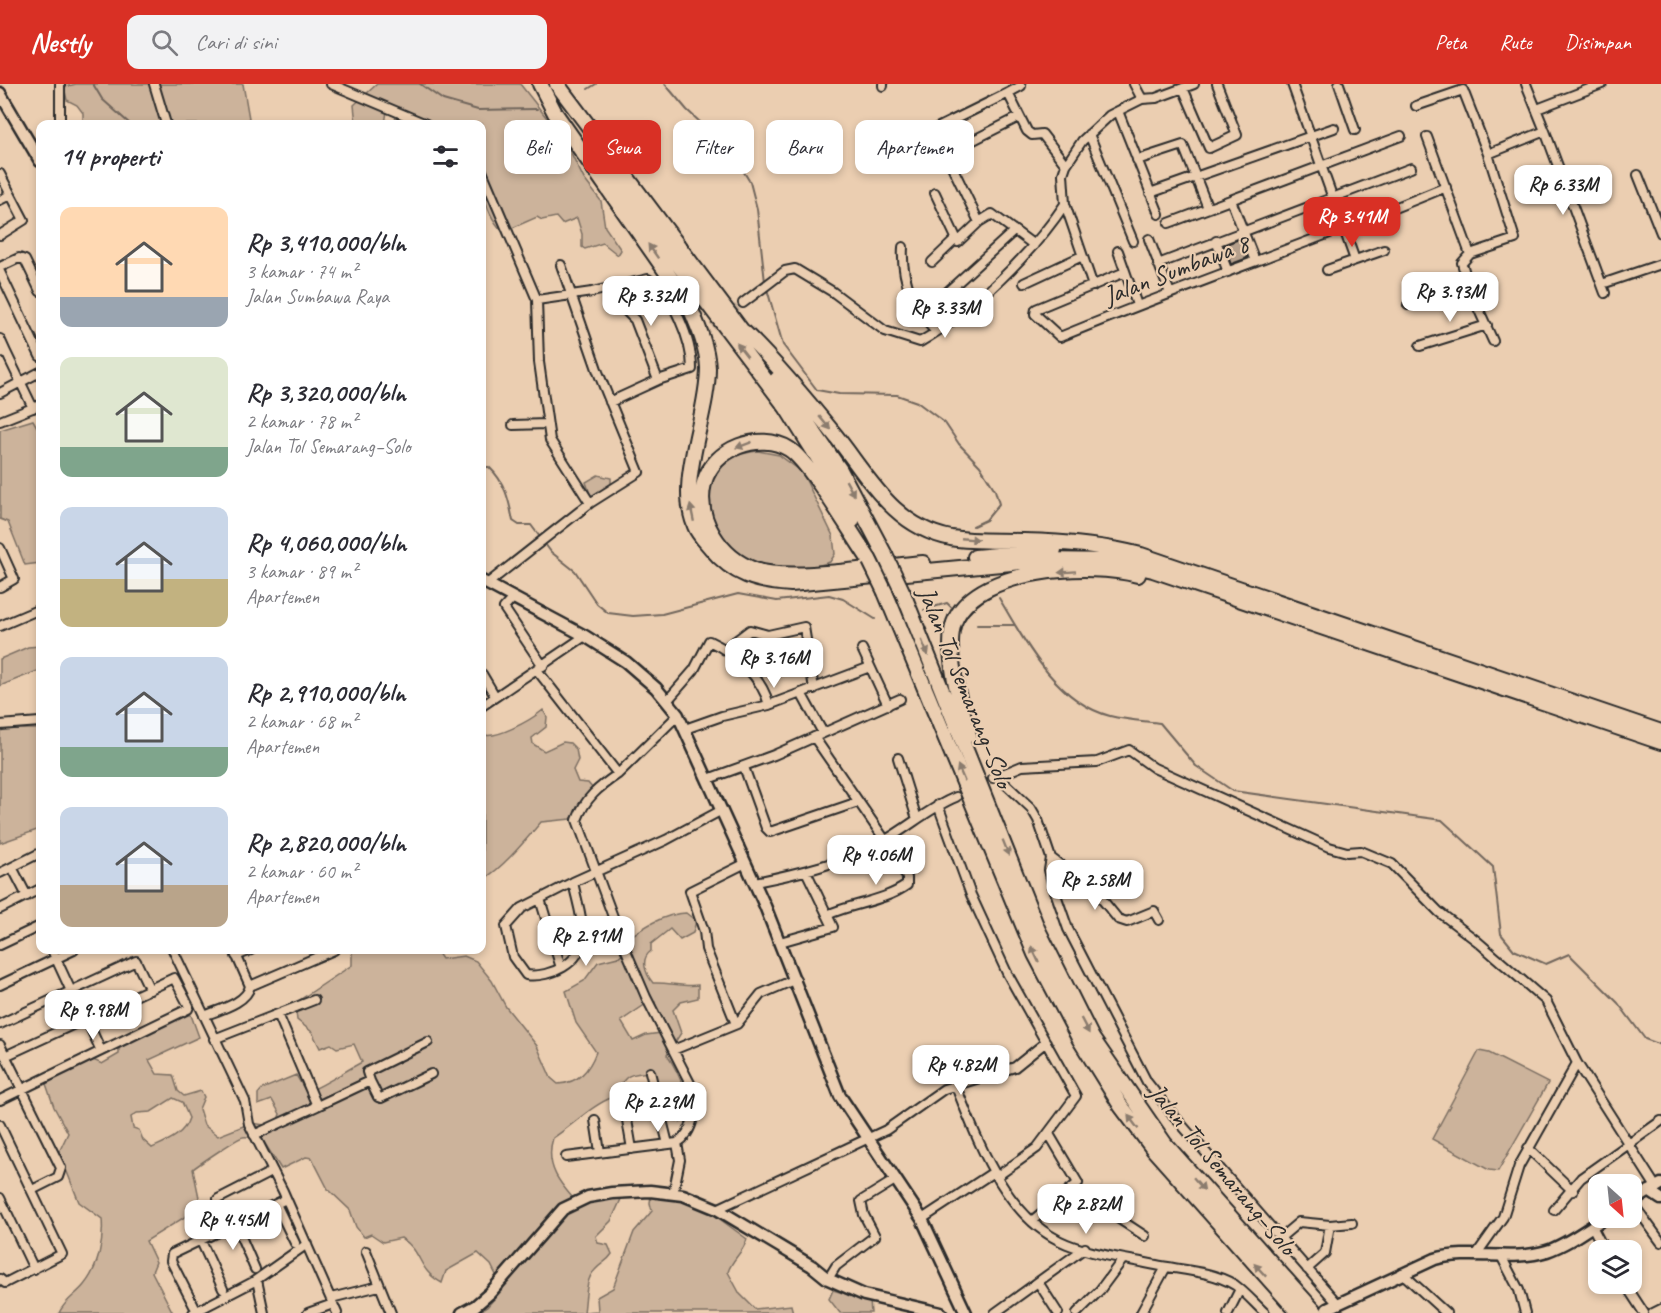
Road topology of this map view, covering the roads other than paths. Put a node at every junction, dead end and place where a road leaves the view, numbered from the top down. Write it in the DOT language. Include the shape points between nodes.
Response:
graph roads {
  1 [pos="60,84"];
  2 [pos="154,84"];
  3 [pos="331,84"];
  4 [pos="541,84"];
  5 [pos="557,84"];
  6 [pos="1134,84"];
  7 [pos="1194,84"];
  8 [pos="1217,84"];
  9 [pos="1292,84"];
  10 [pos="1339,84"];
  11 [pos="1526,84"];
  12 [pos="1602,84"];
  13 [pos="1021,86"];
  14 [pos="1183,88"];
  15 [pos="1008,93"];
  16 [pos="1,95"];
  17 [pos="1142,99"];
  18 [pos="1416,106"];
  19 [pos="1537,109"];
  20 [pos="1118,111"];
  21 [pos="1019,117"];
  22 [pos="60,120"];
  23 [pos="165,120"];
  24 [pos="416,120"];
  25 [pos="953,120"];
  26 [pos="1334,128"];
  27 [pos="1355,130"];
  28 [pos="1545,131"];
  29 [pos="1089,134"];
  30 [pos="1310,136"];
  31 [pos="1401,136"];
  32 [pos="1427,137"];
  33 [pos="974,140"];
  34 [pos="36,154"];
  35 [pos="1488,154"];
  36 [pos="1137,160"];
  37 [pos="1066,165"];
  38 [pos="1322,167"];
  39 [pos="1411,168"];
  40 [pos="0,174"];
  41 [pos="956,174"];
  42 [pos="1638,175"];
  43 [pos="1196,176"];
  44 [pos="486,180"];
  45 [pos="1446,187"];
  46 [pos="935,193"];
  47 [pos="1150,193"];
  48 [pos="10,195"];
  49 [pos="1333,198"];
  50 [pos="0,200"];
  51 [pos="1231,200"];
  52 [pos="1065,204"];
  53 [pos="1208,208"];
  54 [pos="1159,214"];
  55 [pos="979,222"];
  56 [pos="1169,224"];
  57 [pos="1344,229"];
  58 [pos="1242,230"];
  59 [pos="1014,231"];
  60 [pos="1661,233"];
  61 [pos="0,235"];
  62 [pos="956,239"];
  63 [pos="1149,240"];
  64 [pos="1133,241"];
  65 [pos="1216,241"];
  66 [pos="1034,245"];
  67 [pos="903,247"];
  68 [pos="1384,250"];
  69 [pos="1118,251"];
  70 [pos="1470,254"];
  71 [pos="1082,256"];
  72 [pos="1355,260"];
  73 [pos="1255,261"];
  74 [pos="932,262"];
  75 [pos="1158,264"];
  76 [pos="1661,264"];
  77 [pos="561,265"];
  78 [pos="0,267"];
  79 [pos="1327,270"];
  80 [pos="0,272"];
  81 [pos="1125,272"];
  82 [pos="1228,272"];
  83 [pos="36,283"];
  84 [pos="1024,283"];
  85 [pos="1602,284"];
  86 [pos="617,286"];
  87 [pos="1092,286"];
  88 [pos="1469,288"];
  89 [pos="1170,293"];
  90 [pos="1605,293"];
  91 [pos="945,294"];
  92 [pos="571,295"];
  93 [pos="537,300"];
  94 [pos="743,303"];
  95 [pos="1137,305"];
  96 [pos="1408,305"];
  97 [pos="1487,325"];
  98 [pos="935,331"];
  99 [pos="744,332"];
  100 [pos="0,339"];
  101 [pos="1493,340"];
  102 [pos="1420,346"];
  103 [pos="36,348"];
  104 [pos="3,351"];
  105 [pos="36,374"];
  106 [pos="658,380"];
  107 [pos="21,382"];
  108 [pos="0,393"];
  109 [pos="610,402"];
  110 [pos="36,404"];
  111 [pos="36,406"];
  112 [pos="0,421"];
  113 [pos="548,424"];
  114 [pos="513,425"];
  115 [pos="590,504"];
  116 [pos="0,549"];
  117 [pos="1141,555"];
  118 [pos="870,560"];
  119 [pos="486,581"];
  120 [pos="486,583"];
  121 [pos="0,587"];
  122 [pos="1228,595"];
  123 [pos="513,598"];
  124 [pos="36,611"];
  125 [pos="0,626"];
  126 [pos="585,636"];
  127 [pos="725,649"];
  128 [pos="862,649"];
  129 [pos="870,667"];
  130 [pos="540,668"];
  131 [pos="486,681"];
  132 [pos="814,689"];
  133 [pos="801,693"];
  134 [pos="495,696"];
  135 [pos="900,699"];
  136 [pos="667,701"];
  137 [pos="486,703"];
  138 [pos="769,705"];
  139 [pos="888,705"];
  140 [pos="678,715"];
  141 [pos="36,722"];
  142 [pos="0,725"];
  143 [pos="685,729"];
  144 [pos="1661,732"];
  145 [pos="823,733"];
  146 [pos="814,737"];
  147 [pos="1661,742"];
  148 [pos="898,758"];
  149 [pos="744,767"];
  150 [pos="618,774"];
  151 [pos="708,779"];
  152 [pos="956,797"];
  153 [pos="858,802"];
  154 [pos="938,805"];
  155 [pos="722,810"];
  156 [pos="917,819"];
  157 [pos="994,819"];
  158 [pos="887,839"];
  159 [pos="36,855"];
  160 [pos="1051,858"];
  161 [pos="746,863"];
  162 [pos="12,867"];
  163 [pos="597,871"];
  164 [pos="806,871"];
  165 [pos="0,873"];
  166 [pos="573,882"];
  167 [pos="755,882"];
  168 [pos="36,891"];
  169 [pos="27,896"];
  170 [pos="540,899"];
  171 [pos="0,909"];
  172 [pos="826,915"];
  173 [pos="1160,920"];
  174 [pos="36,928"];
  175 [pos="780,942"];
  176 [pos="0,945"];
  177 [pos="54,954"];
  178 [pos="65,954"];
  179 [pos="175,954"];
  180 [pos="235,954"];
  181 [pos="325,954"];
  182 [pos="56,958"];
  183 [pos="561,968"];
  184 [pos="796,979"];
  185 [pos="0,986"];
  186 [pos="250,986"];
  187 [pos="150,990"];
  188 [pos="71,991"];
  189 [pos="314,1000"];
  190 [pos="278,1014"];
  191 [pos="204,1016"];
  192 [pos="87,1020"];
  193 [pos="0,1024"];
  194 [pos="736,1024"];
  195 [pos="214,1039"];
  196 [pos="428,1042"];
  197 [pos="1046,1042"];
  198 [pos="0,1045"];
  199 [pos="101,1050"];
  200 [pos="673,1050"];
  201 [pos="5,1056"];
  202 [pos="1577,1063"];
  203 [pos="650,1072"];
  204 [pos="431,1074"];
  205 [pos="370,1081"];
  206 [pos="955,1084"];
  207 [pos="22,1089"];
  208 [pos="622,1091"];
  209 [pos="0,1100"];
  210 [pos="317,1106"];
  211 [pos="595,1120"];
  212 [pos="1661,1121"];
  213 [pos="0,1125"];
  214 [pos="1049,1134"];
  215 [pos="254,1135"];
  216 [pos="867,1138"];
  217 [pos="1628,1142"];
  218 [pos="673,1144"];
  219 [pos="1528,1148"];
  220 [pos="632,1149"];
  221 [pos="600,1152"];
  222 [pos="566,1157"];
  223 [pos="273,1171"];
  224 [pos="994,1175"];
  225 [pos="895,1180"];
  226 [pos="1655,1187"];
  227 [pos="1072,1188"];
  228 [pos="32,1190"];
  229 [pos="1573,1191"];
  230 [pos="673,1194"];
  231 [pos="1642,1195"];
  232 [pos="0,1198"];
  233 [pos="286,1198"];
  234 [pos="218,1199"];
  235 [pos="1661,1199"];
  236 [pos="276,1204"];
  237 [pos="717,1209"];
  238 [pos="1554,1210"];
  239 [pos="1642,1216"];
  240 [pos="922,1219"];
  241 [pos="1033,1220"];
  242 [pos="235,1223"];
  243 [pos="1352,1223"];
  244 [pos="1330,1225"];
  245 [pos="1588,1228"];
  246 [pos="1145,1236"];
  247 [pos="1280,1238"];
  248 [pos="200,1239"];
  249 [pos="1661,1242"];
  250 [pos="295,1243"];
  251 [pos="306,1244"];
  252 [pos="1085,1248"];
  253 [pos="366,1251"];
  254 [pos="1500,1254"];
  255 [pos="1476,1255"];
  256 [pos="1123,1258"];
  257 [pos="1166,1267"];
  258 [pos="34,1269"];
  259 [pos="255,1269"];
  260 [pos="1307,1269"];
  261 [pos="1402,1274"];
  262 [pos="0,1279"];
  263 [pos="828,1279"];
  264 [pos="257,1280"];
  265 [pos="1038,1282"];
  266 [pos="379,1286"];
  267 [pos="1240,1289"];
  268 [pos="223,1290"];
  269 [pos="1631,1294"];
  270 [pos="332,1301"];
  271 [pos="1327,1309"];
  272 [pos="1661,1309"];
  273 [pos="198,1310"];
  274 [pos="962,1311"];
  275 [pos="1442,1312"];
  276 [pos="264,1313"];
  277 [pos="308,1313"];
  278 [pos="337,1313"];
  279 [pos="391,1313"];
  280 [pos="462,1313"];
  281 [pos="941,1313"];
  282 [pos="995,1313"];
  283 [pos="1058,1313"];
  284 [pos="1077,1313"];
  285 [pos="1141,1313"];
  286 [pos="1228,1313"];
  287 [pos="1265,1313"];
  288 [pos="1299,1313"];
  289 [pos="1525,1313"];
  290 [pos="1644,1313"];
  291 [pos="1653,1313"];
  1 -- 22 [label="street"];
  2 -- 23 [label="street"];
  3 -- 24 [label="street"];
  118 -- 4 [label="highway, Jalan Tol Semarang–Solo, one-way" via="833,482 786,407"];
  122 -- 4 [label="highway, one-way" via="1112,561 1043,560 791,585 754,580 722,561 695,527 689,499 705,410 708,367 702,334 688,303 555,113"];
  5 -- 99 [label="highway, Jalan Tol Semarang–Solo"];
  6 -- 17 [label="street"];
  7 -- 14 [label="street"];
  8 -- 14 [label="street" via="1237,134 1209,148"];
  9 -- 30 [label="street"];
  10 -- 27 [label="street"];
  11 -- 19 [label="street"];
  12 -- 19 [label="street"];
  13 -- 15 [label="street"];
  14 -- 17 [label="street"];
  15 -- 21 [label="street"];
  15 -- 25 [label="street"];
  16 -- 34 [label="street"];
  17 -- 20 [label="street"];
  18 -- 35 [label="street" via="1463,90"];
  19 -- 28 [label="street"];
  20 -- 29 [label="street"];
  20 -- 36 [label="street"];
  21 -- 33 [label="street"];
  21 -- 37 [label="street" via="1027,132 1042,134"];
  26 -- 30 [label="street"];
  28 -- 35 [label="street"];
  28 -- 85 [label="street"];
  29 -- 37 [label="street"];
  29 -- 64 [label="street"];
  30 -- 38 [label="street"];
  30 -- 43 [label="street"];
  31 -- 38 [label="street"];
  32 -- 45 [label="street"];
  35 -- 70 [label="street" via="1515,239"];
  36 -- 43 [label="street" via="1182,145"];
  36 -- 47 [label="street"];
  37 -- 52 [label="street"];
  38 -- 49 [label="street"];
  38 -- 51 [label="street"];
  39 -- 49 [label="street"];
  40 -- 48 [label="street"];
  41 -- 55 [label="street"];
  42 -- 60 [label="street"];
  43 -- 47 [label="street"];
  43 -- 53 [label="street"];
  44 -- 93 [label="street"];
  45 -- 57 [label="street, Jalan Sumbawa 8"];
  45 -- 70 [label="street"];
  46 -- 62 [label="street"];
  47 -- 54 [label="street"];
  48 -- 50 [label="street"];
  48 -- 61 [label="street" via="24,222"];
  49 -- 57 [label="street"];
  49 -- 58 [label="street"];
  51 -- 53 [label="street"];
  51 -- 58 [label="street"];
  52 -- 66 [label="street"];
  52 -- 71 [label="street"];
  53 -- 56 [label="street"];
  55 -- 59 [label="street" via="992,214"];
  55 -- 62 [label="street" via="959,242"];
  57 -- 72 [label="street"];
  57 -- 73 [label="street, Jalan Sumbawa 8"];
  58 -- 65 [label="street"];
  58 -- 73 [label="street"];
  59 -- 66 [label="street"];
  59 -- 91 [label="street"];
  62 -- 74 [label="street"];
  63 -- 75 [label="street"];
  65 -- 75 [label="street"];
  65 -- 82 [label="street"];
  66 -- 98 [label="street" via="992,286"];
  67 -- 98 [label="street" via="902,265 909,290 921,315"];
  68 -- 72 [label="street"];
  69 -- 81 [label="street"];
  70 -- 88 [label="street" via="1462,263"];
  71 -- 84 [label="street"];
  71 -- 87 [label="street"];
  72 -- 79 [label="street"];
  73 -- 82 [label="street, Jalan Sumbawa 8"];
  75 -- 89 [label="street"];
  76 -- 85 [label="street"];
  77 -- 92 [label="street"];
  78 -- 83 [label="street" via="19,258 25,260"];
  80 -- 103 [label="street"];
  81 -- 87 [label="street"];
  81 -- 95 [label="street"];
  82 -- 89 [label="street, Jalan Sumbawa 8"];
  85 -- 90 [label="street"];
  86 -- 92 [label="street"];
  86 -- 106 [label="street"];
  86 -- 106 [label="street" via="652,280 682,322 690,342 692,369"];
  87 -- 95 [label="street, Jalan Sumbawa 8" via="1036,309 1035,314 1060,337"];
  88 -- 96 [label="street"];
  88 -- 97 [label="street"];
  89 -- 95 [label="street, Jalan Sumbawa 8"];
  92 -- 93 [label="street"];
  92 -- 109 [label="street"];
  93 -- 113 [label="street" via="539,362"];
  94 -- 98 [label="street" via="769,282 795,269 885,331 915,342"];
  97 -- 101 [label="street"];
  97 -- 102 [label="street"];
  99 -- 117 [label="highway, one-way" via="774,361 879,494 904,518 925,530 950,538 1085,543"];
  99 -- 157 [label="highway, Jalan Tol Semarang–Solo, one-way, bridge" via="840,470 885,555"];
  100 -- 104 [label="street"];
  104 -- 107 [label="street"];
  105 -- 107 [label="street"];
  106 -- 109 [label="street"];
  107 -- 108 [label="street"];
  107 -- 110 [label="street"];
  109 -- 115 [label="street" via="639,472"];
  111 -- 112 [label="street"];
  113 -- 114 [label="street"];
  113 -- 115 [label="street" via="553,446"];
  115 -- 119 [label="street"];
  116 -- 121 [label="street" via="14,579"];
  118 -- 117 [label="highway, one-way" via="791,449 775,442 739,445 711,467 703,492 713,536 740,562 764,572 802,573 1037,551"];
  117 -- 144 [label="highway"];
  288 -- 118 [label="highway, Jalan Tol Semarang–Solo, one-way, bridge" via="1154,1150 1080,1040 1035,954"];
  120 -- 123 [label="street"];
  122 -- 147 [label="highway"];
  122 -- 157 [label="highway, one-way" via="1130,573 1096,570 1006,579 974,596 956,618 952,664"];
  123 -- 126 [label="street"];
  123 -- 130 [label="street" via="504,608"];
  124 -- 125 [label="street"];
  126 -- 130 [label="street"];
  126 -- 136 [label="street" via="626,662"];
  127 -- 132 [label="street" via="750,630 768,635 804,627"];
  127 -- 136 [label="street" via="707,642 694,670"];
  127 -- 138 [label="street" via="762,684"];
  128 -- 129 [label="street"];
  129 -- 132 [label="street"];
  129 -- 139 [label="street"];
  130 -- 134 [label="street"];
  130 -- 150 [label="street"];
  131 -- 134 [label="street"];
  132 -- 133 [label="street"];
  133 -- 138 [label="street"];
  133 -- 145 [label="street"];
  134 -- 137 [label="street"];
  135 -- 139 [label="street"];
  136 -- 140 [label="street"];
  138 -- 143 [label="street"];
  139 -- 145 [label="street"];
  140 -- 143 [label="street"];
  140 -- 150 [label="street"];
  141 -- 142 [label="street"];
  143 -- 151 [label="street"];
  145 -- 146 [label="street"];
  146 -- 149 [label="street"];
  146 -- 153 [label="street"];
  148 -- 156 [label="street"];
  149 -- 151 [label="street"];
  149 -- 153 [label="street" via="770,832"];
  150 -- 163 [label="street" via="583,804 577,820"];
  151 -- 155 [label="street"];
  152 -- 154 [label="street"];
  153 -- 158 [label="street"];
  154 -- 156 [label="street"];
  154 -- 197 [label="street" via="971,895 1007,974"];
  155 -- 161 [label="street"];
  155 -- 163 [label="street"];
  156 -- 158 [label="street"];
  157 -- 271 [label="highway, Jalan Tol Semarang–Solo, one-way" via="1060,978 1098,1047 1165,1144"];
  158 -- 164 [label="street"];
  158 -- 172 [label="street" via="907,878 906,885 872,902"];
  159 -- 162 [label="street"];
  160 -- 173 [label="street" via="1096,892 1118,919 1132,921 1154,911"];
  160 -- 202 [label="street" via="1031,808 995,777 1022,766 1105,760 1129,750 1154,768 1329,847 1361,851 1392,864 1439,912 1546,1001"];
  160 -- 247 [label="street" via="1049,870 1068,929 1133,1058 1174,1116"];
  161 -- 167 [label="street"];
  161 -- 194 [label="street" via="690,891 706,949"];
  162 -- 165 [label="street"];
  162 -- 169 [label="street"];
  163 -- 166 [label="street"];
  163 -- 200 [label="street" via="645,997"];
  164 -- 167 [label="street"];
  164 -- 172 [label="street"];
  166 -- 170 [label="street"];
  166 -- 183 [label="street" via="582,927 581,949 577,958"];
  167 -- 175 [label="street"];
  168 -- 169 [label="street"];
  169 -- 171 [label="street"];
  170 -- 183 [label="street"];
  170 -- 183 [label="street" via="513,915 505,931 513,957 526,975"];
  172 -- 175 [label="street" via="834,926 831,930"];
  174 -- 176 [label="street"];
  175 -- 184 [label="street"];
  177 -- 182 [label="street"];
  178 -- 182 [label="street"];
  179 -- 191 [label="street"];
  180 -- 186 [label="street"];
  181 -- 186 [label="street"];
  182 -- 185 [label="street"];
  182 -- 188 [label="street"];
  184 -- 194 [label="street" via="765,991"];
  184 -- 216 [label="street" via="833,1082"];
  186 -- 191 [label="street" via="246,997"];
  187 -- 188 [label="street" via="136,961"];
  187 -- 192 [label="street"];
  187 -- 199 [label="street" via="174,978 188,1009"];
  188 -- 193 [label="street"];
  189 -- 190 [label="street"];
  190 -- 195 [label="street"];
  190 -- 210 [label="street"];
  191 -- 195 [label="street"];
  192 -- 199 [label="street"];
  192 -- 201 [label="street"];
  194 -- 200 [label="street"];
  195 -- 215 [label="street" via="245,1101"];
  196 -- 205 [label="street" via="367,1072"];
  197 -- 206 [label="street" via="1015,1067"];
  197 -- 214 [label="street" via="1076,1096"];
  198 -- 201 [label="street"];
  199 -- 207 [label="street"];
  200 -- 218 [label="street" via="693,1089 696,1104 691,1124"];
  201 -- 207 [label="street"];
  202 -- 217 [label="street"];
  202 -- 219 [label="street"];
  203 -- 218 [label="street"];
  204 -- 205 [label="street" via="381,1098"];
  205 -- 210 [label="street"];
  206 -- 216 [label="street" via="886,1130"];
  206 -- 224 [label="street"];
  207 -- 209 [label="street"];
  207 -- 228 [label="street" via="61,1168 58,1177"];
  208 -- 220 [label="street"];
  210 -- 215 [label="street"];
  211 -- 221 [label="street"];
  212 -- 217 [label="street"];
  213 -- 228 [label="street"];
  214 -- 224 [label="street" via="1030,1154"];
  214 -- 227 [label="street" via="1077,1180"];
  215 -- 223 [label="street"];
  216 -- 225 [label="street"];
  216 -- 237 [label="street"];
  217 -- 226 [label="street"];
  217 -- 229 [label="street" via="1581,1178"];
  218 -- 220 [label="street"];
  218 -- 230 [label="street" via="680,1160"];
  219 -- 229 [label="street"];
  219 -- 255 [label="street" via="1503,1216"];
  220 -- 221 [label="street"];
  221 -- 222 [label="street"];
  223 -- 233 [label="street"];
  223 -- 234 [label="street"];
  224 -- 240 [label="street"];
  224 -- 241 [label="street"];
  225 -- 240 [label="street"];
  225 -- 263 [label="street" via="861,1201 875,1236 837,1266"];
  226 -- 231 [label="street"];
  226 -- 235 [label="street"];
  227 -- 241 [label="street"];
  227 -- 246 [label="street"];
  228 -- 258 [label="street" via="62,1254"];
  229 -- 238 [label="street"];
  230 -- 237 [label="street"];
  230 -- 280 [label="street" via="612,1192 588,1197 563,1209 490,1293"];
  232 -- 258 [label="street"];
  233 -- 236 [label="street"];
  233 -- 251 [label="street"];
  236 -- 242 [label="street"];
  236 -- 250 [label="street"];
  237 -- 263 [label="street"];
  239 -- 249 [label="street"];
  240 -- 274 [label="street"];
  241 -- 252 [label="street" via="1060,1241"];
  242 -- 248 [label="street"];
  242 -- 259 [label="street"];
  243 -- 244 [label="street"];
  244 -- 247 [label="street" via="1299,1222"];
  244 -- 260 [label="street" via="1325,1253"];
  245 -- 254 [label="street" via="1546,1251"];
  247 -- 260 [label="street"];
  248 -- 268 [label="street"];
  248 -- 273 [label="street" via="171,1256"];
  251 -- 264 [label="street"];
  251 -- 270 [label="street"];
  252 -- 256 [label="street"];
  252 -- 265 [label="street"];
  253 -- 266 [label="street"];
  254 -- 255 [label="street"];
  254 -- 289 [label="street" via="1519,1290"];
  255 -- 261 [label="street" via="1444,1256"];
  256 -- 257 [label="street"];
  256 -- 284 [label="street"];
  257 -- 267 [label="street" via="1207,1275"];
  257 -- 285 [label="street"];
  258 -- 262 [label="street" via="5,1282"];
  260 -- 271 [label="street"];
  261 -- 271 [label="street"];
  261 -- 275 [label="street"];
  263 -- 281 [label="street" via="864,1295"];
  264 -- 273 [label="street"];
  264 -- 276 [label="street"];
  265 -- 282 [label="street"];
  265 -- 283 [label="street"];
  266 -- 270 [label="street"];
  266 -- 279 [label="street"];
  267 -- 286 [label="street"];
  267 -- 287 [label="street"];
  269 -- 290 [label="street"];
  270 -- 277 [label="street"];
  270 -- 278 [label="street"];
  272 -- 291 [label="street"];
}
